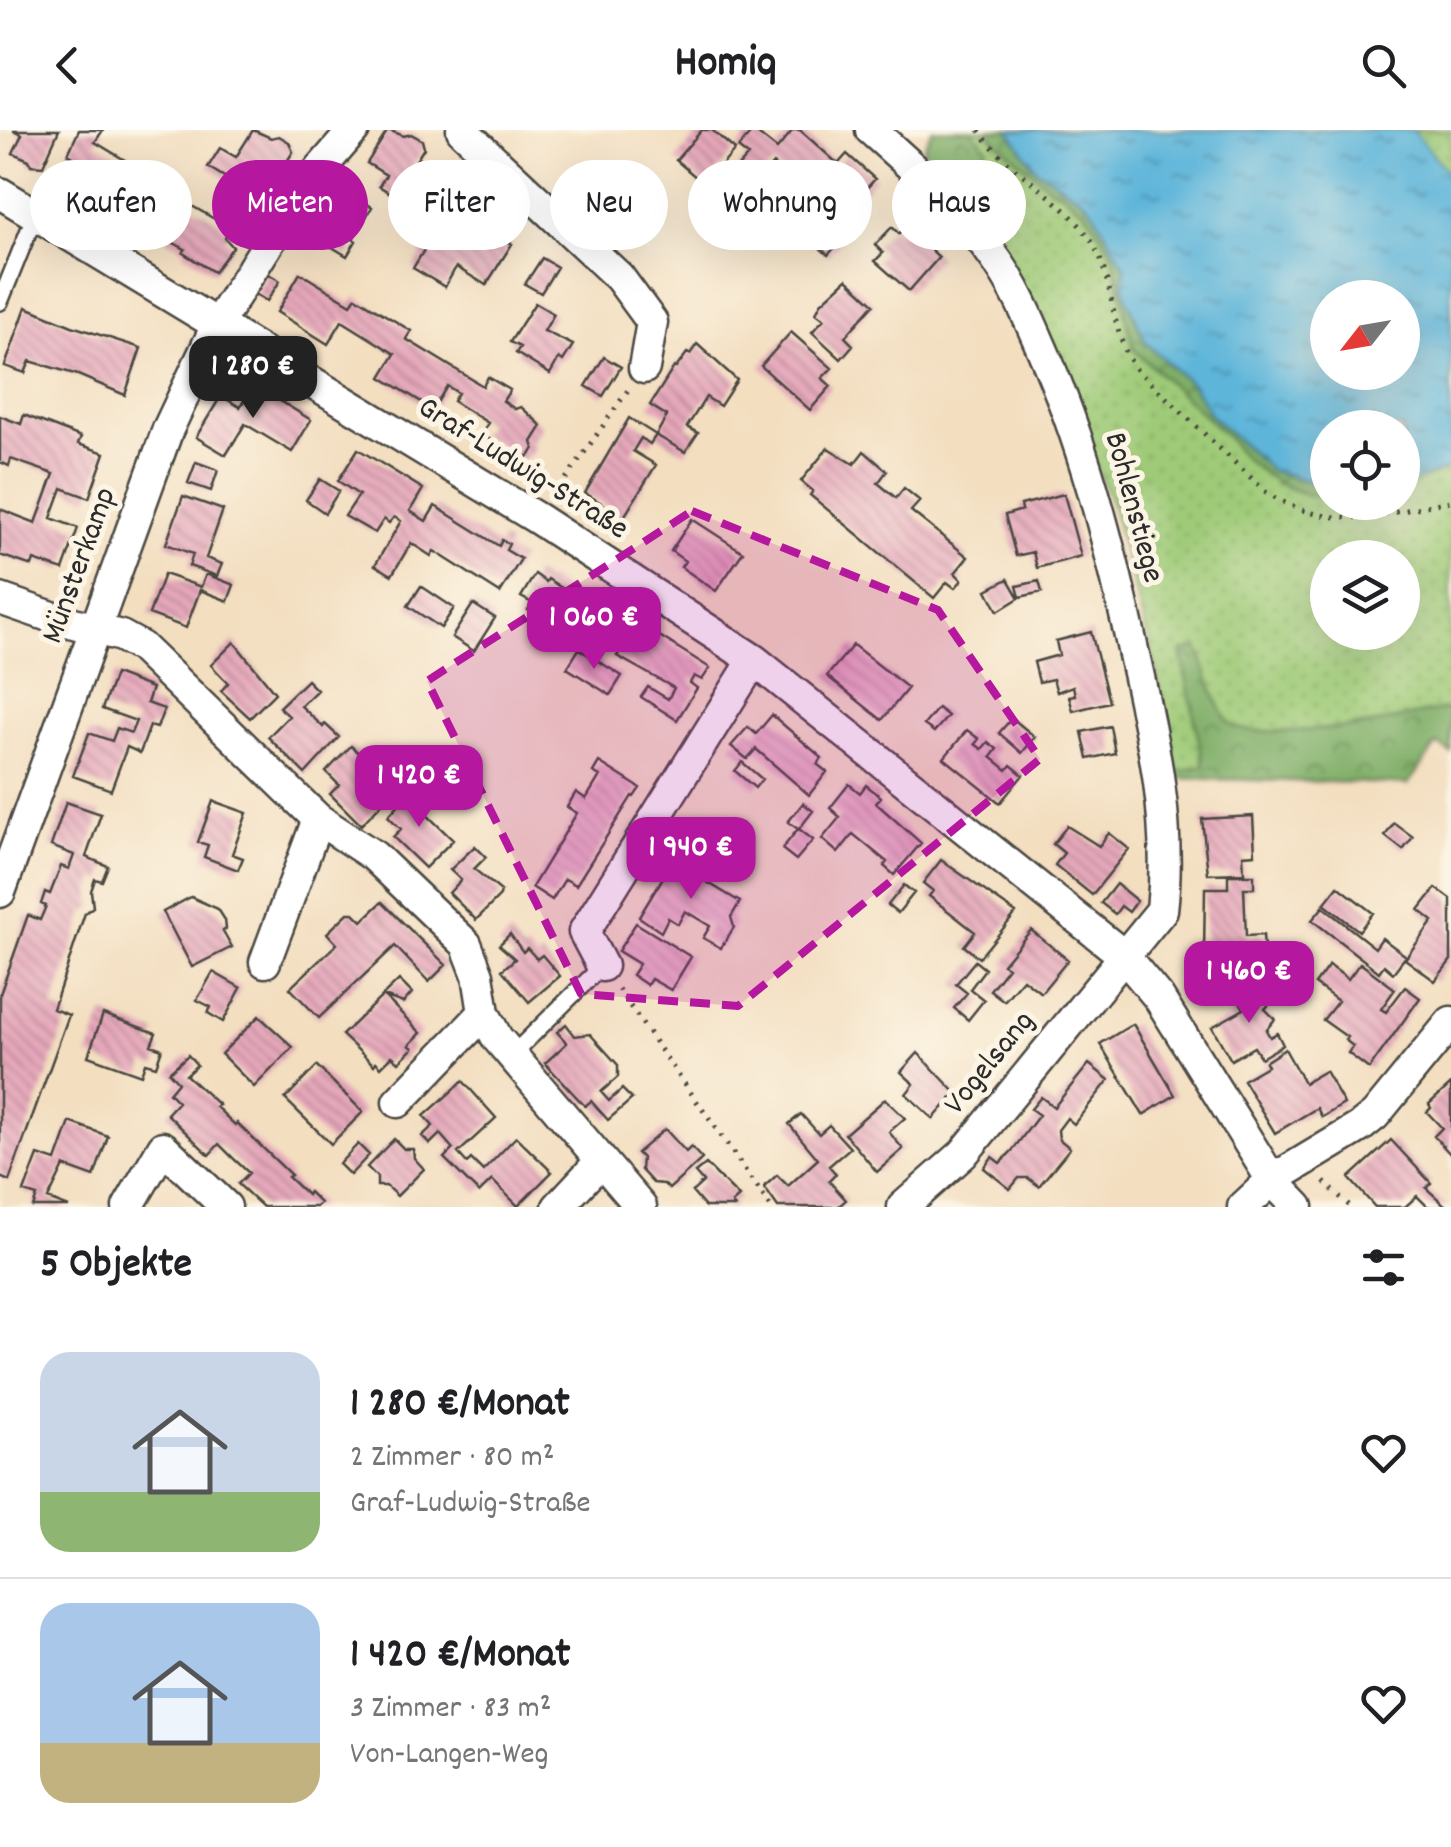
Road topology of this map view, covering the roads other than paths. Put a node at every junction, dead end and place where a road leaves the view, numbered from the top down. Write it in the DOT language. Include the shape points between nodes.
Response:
graph roads {
  1 [pos="354,130"];
  2 [pos="462,130"];
  3 [pos="871,130"];
  4 [pos="0,192"];
  5 [pos="30,212"];
  6 [pos="30,227"];
  7 [pos="94,250"];
  8 [pos="0,302"];
  9 [pos="218,323"];
  10 [pos="644,368"];
  11 [pos="0,599"];
  12 [pos="95,630"];
  13 [pos="754,660"];
  14 [pos="318,819"];
  15 [pos="0,892"];
  16 [pos="1123,956"];
  17 [pos="265,962"];
  18 [pos="602,966"];
  19 [pos="484,1012"];
  20 [pos="1451,1022"];
  21 [pos="512,1055"];
  22 [pos="398,1102"];
  23 [pos="601,1161"];
  24 [pos="1272,1180"];
  25 [pos="128,1207"];
  26 [pos="226,1207"];
  27 [pos="558,1207"];
  28 [pos="641,1207"];
  29 [pos="903,1207"];
  30 [pos="1243,1207"];
  31 [pos="1298,1207"];
  1 -- 9 [label="street, Münsterkamp" via="302,190"];
  2 -- 10 [label="street" via="620,278 652,322"];
  3 -- 16 [label="street, Bohlenstiege" via="963,218 998,262 1072,423 1106,532 1157,757 1166,878 1162,910"];
  4 -- 5 [label="street, Graf-Ludwig-Straße"];
  6 -- 8 [label="lane"];
  7 -- 9 [label="street, Graf-Ludwig-Straße"];
  9 -- 12 [label="street, Münsterkamp" via="168,430"];
  9 -- 13 [label="street, Graf-Ludwig-Straße"];
  11 -- 12 [label="street"];
  12 -- 14 [label="street" via="141,647"];
  12 -- 15 [label="street, Münsterkamp"];
  13 -- 16 [label="street, Graf-Ludwig-Straße"];
  13 -- 18 [label="street" via="584,932"];
  14 -- 17 [label="street"];
  14 -- 19 [label="street" via="374,856 466,944"];
  16 -- 24 [label="street, Graf-Ludwig-Straße" via="1159,998"];
  16 -- 29 [label="street, Vogelsang" via="963,1154"];
  18 -- 21 [label="lane"];
  19 -- 21 [label="street"];
  19 -- 22 [label="street"];
  20 -- 24 [label="street" via="1375,1114"];
  21 -- 23 [label="street"];
  23 -- 27 [label="street"];
  23 -- 28 [label="street"];
  24 -- 30 [label="street"];
  24 -- 31 [label="street, Graf-Ludwig-Straße"];
  25 -- 26 [label="street" via="163,1147"];
}
